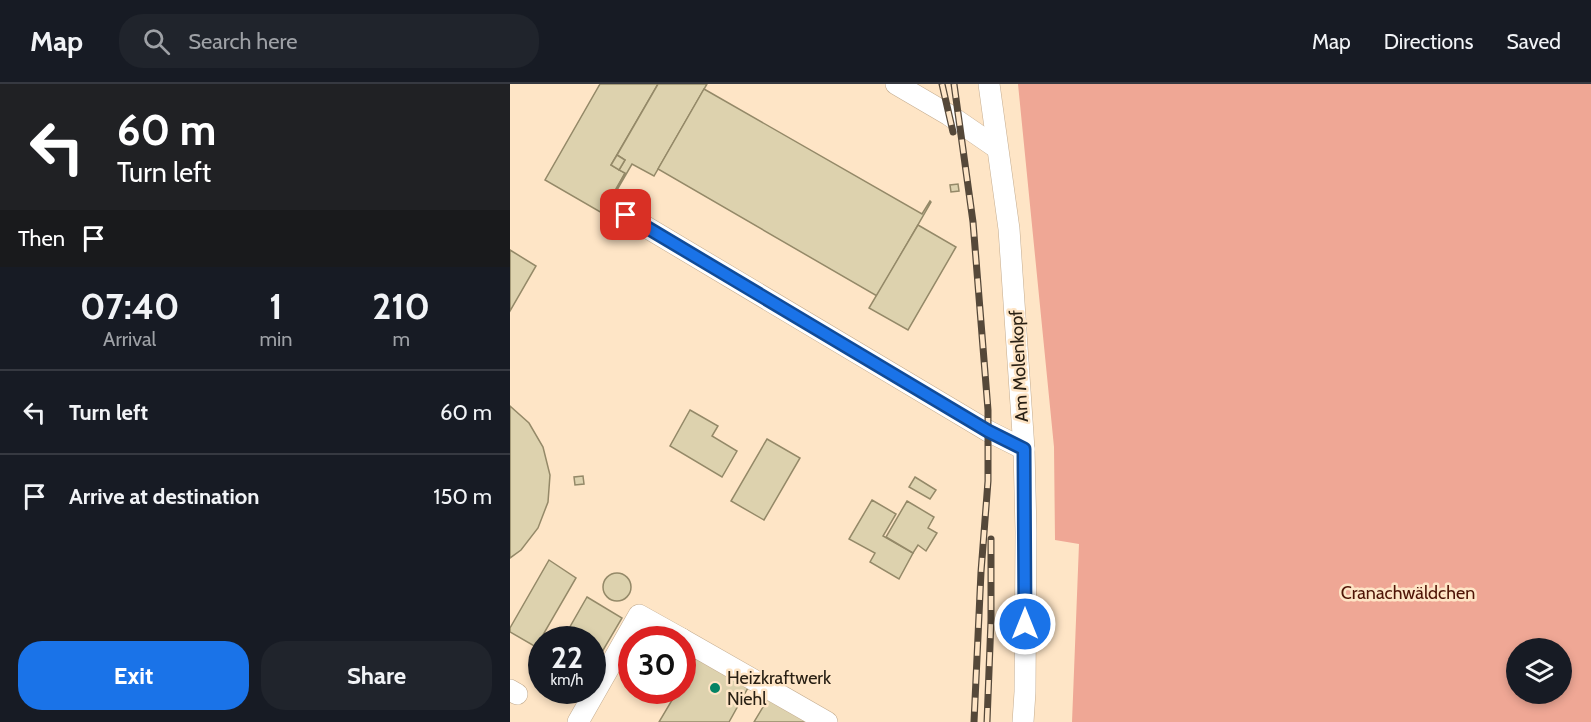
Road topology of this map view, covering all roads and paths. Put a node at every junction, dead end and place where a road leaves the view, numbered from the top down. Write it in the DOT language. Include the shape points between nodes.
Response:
graph roads {
  1 [pos="896,84"];
  2 [pos="989,84"];
  3 [pos="997,148"];
  4 [pos="626,215"];
  5 [pos="1024,449"];
  6 [pos="633,626"];
  7 [pos="659,626"];
  8 [pos="696,647"];
  9 [pos="618,652"];
  10 [pos="578,722"];
  11 [pos="827,722"];
  12 [pos="1023,722"];
  1 -- 3 [label="street"];
  2 -- 3 [label="street, Am Molenkopf"];
  3 -- 5 [label="street, Am Molenkopf" via="1010,241"];
  4 -- 5 [label="street"];
  5 -- 12 [label="street, Am Molenkopf"];
  6 -- 7 [label="street" via="639,615"];
  8 -- 11 [label="street"];
  9 -- 10 [label="street"];
}
